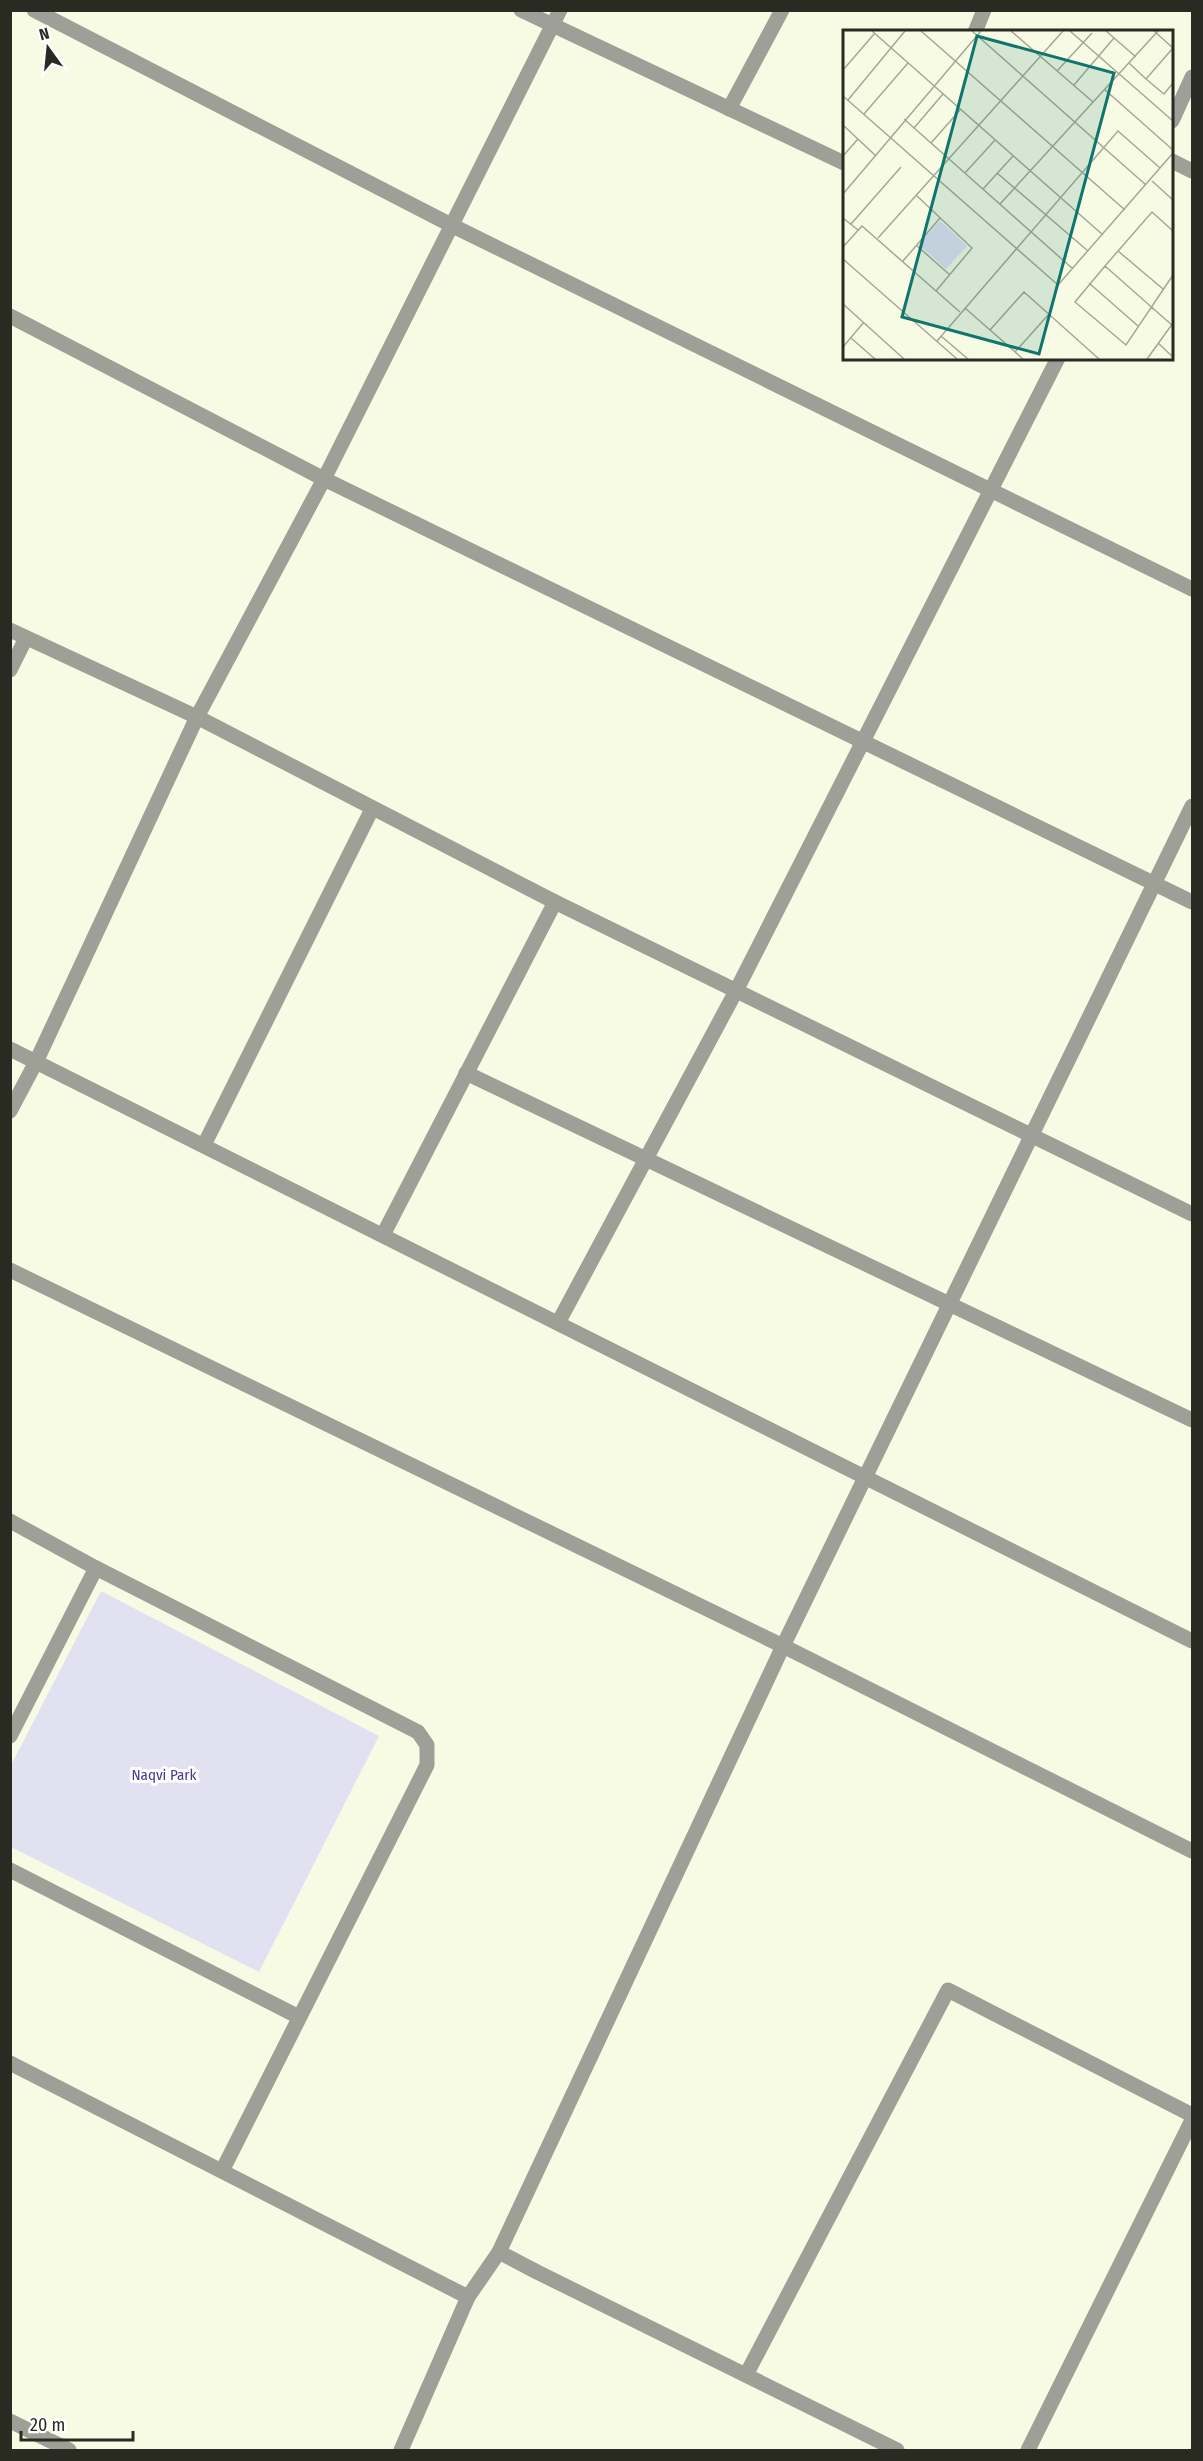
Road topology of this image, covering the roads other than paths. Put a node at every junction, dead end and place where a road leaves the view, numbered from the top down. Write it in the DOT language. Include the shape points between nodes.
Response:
graph roads {
  1 [pos="34,10"];
  2 [pos="521,10"];
  3 [pos="560,10"];
  4 [pos="782,10"];
  5 [pos="984,10"];
  6 [pos="552,26"];
  7 [pos="976,30"];
  8 [pos="1192,77"];
  9 [pos="729,110"];
  10 [pos="1173,119"];
  11 [pos="1173,162"];
  12 [pos="843,163"];
  13 [pos="1192,171"];
  14 [pos="453,226"];
  15 [pos="10,316"];
  16 [pos="1057,360"];
  17 [pos="324,479"];
  18 [pos="991,490"];
  19 [pos="1192,589"];
  20 [pos="10,630"];
  21 [pos="26,638"];
  22 [pos="10,670"];
  23 [pos="197,717"];
  24 [pos="863,742"];
  25 [pos="1192,806"];
  26 [pos="372,809"];
  27 [pos="1155,884"];
  28 [pos="555,902"];
  29 [pos="1192,902"];
  30 [pos="736,991"];
  31 [pos="10,1050"];
  32 [pos="36,1062"];
  33 [pos="466,1073"];
  34 [pos="10,1111"];
  35 [pos="1032,1135"];
  36 [pos="204,1145"];
  37 [pos="646,1159"];
  38 [pos="1192,1214"];
  39 [pos="383,1235"];
  40 [pos="10,1270"];
  41 [pos="950,1304"];
  42 [pos="558,1323"];
  43 [pos="1192,1420"];
  44 [pos="865,1477"];
  45 [pos="10,1521"];
  46 [pos="96,1568"];
  47 [pos="1192,1641"];
  48 [pos="783,1646"];
  49 [pos="10,1736"];
  50 [pos="1192,1851"];
  51 [pos="10,1870"];
  52 [pos="299,2017"];
  53 [pos="10,2063"];
  54 [pos="1192,2115"];
  55 [pos="1192,2120"];
  56 [pos="222,2171"];
  57 [pos="499,2252"];
  58 [pos="468,2296"];
  59 [pos="746,2375"];
  60 [pos="10,2421"];
  61 [pos="69,2451"];
  62 [pos="401,2451"];
  63 [pos="897,2451"];
  64 [pos="1028,2451"];
  1 -- 14 [label="street"];
  2 -- 6 [label="street"];
  3 -- 6 [label="street"];
  4 -- 9 [label="street"];
  5 -- 7 [label="street"];
  6 -- 9 [label="street"];
  6 -- 14 [label="street"];
  8 -- 10 [label="street"];
  9 -- 12 [label="street"];
  11 -- 13 [label="street"];
  14 -- 17 [label="street"];
  14 -- 18 [label="street"];
  15 -- 17 [label="street"];
  16 -- 18 [label="street"];
  17 -- 23 [label="street"];
  17 -- 24 [label="street"];
  18 -- 19 [label="street"];
  18 -- 24 [label="street"];
  20 -- 21 [label="street"];
  21 -- 22 [label="street"];
  21 -- 23 [label="street"];
  23 -- 26 [label="street"];
  23 -- 32 [label="street"];
  24 -- 27 [label="street"];
  24 -- 30 [label="street"];
  25 -- 27 [label="street"];
  26 -- 28 [label="street"];
  26 -- 36 [label="street"];
  27 -- 29 [label="street"];
  27 -- 35 [label="street"];
  28 -- 30 [label="street"];
  28 -- 33 [label="street"];
  30 -- 35 [label="street"];
  30 -- 37 [label="street"];
  31 -- 32 [label="street"];
  32 -- 34 [label="street"];
  32 -- 36 [label="street"];
  33 -- 37 [label="street"];
  33 -- 39 [label="street"];
  35 -- 38 [label="street"];
  35 -- 41 [label="street"];
  36 -- 39 [label="street"];
  37 -- 41 [label="street"];
  37 -- 42 [label="street"];
  39 -- 42 [label="street"];
  40 -- 48 [label="street"];
  41 -- 43 [label="street"];
  41 -- 44 [label="street"];
  42 -- 44 [label="street"];
  44 -- 47 [label="street"];
  44 -- 48 [label="street"];
  45 -- 46 [label="street"];
  46 -- 49 [label="street"];
  46 -- 52 [label="street" via="418,1732 427,1745 427,1765"];
  48 -- 50 [label="street"];
  48 -- 57 [label="street"];
  51 -- 52 [label="street"];
  52 -- 56 [label="street"];
  53 -- 56 [label="street"];
  54 -- 59 [label="street" via="948,1990"];
  55 -- 64 [label="street"];
  56 -- 58 [label="street"];
  57 -- 58 [label="street"];
  57 -- 59 [label="street"];
  58 -- 62 [label="street"];
  59 -- 63 [label="street"];
  60 -- 61 [label="street"];
}
